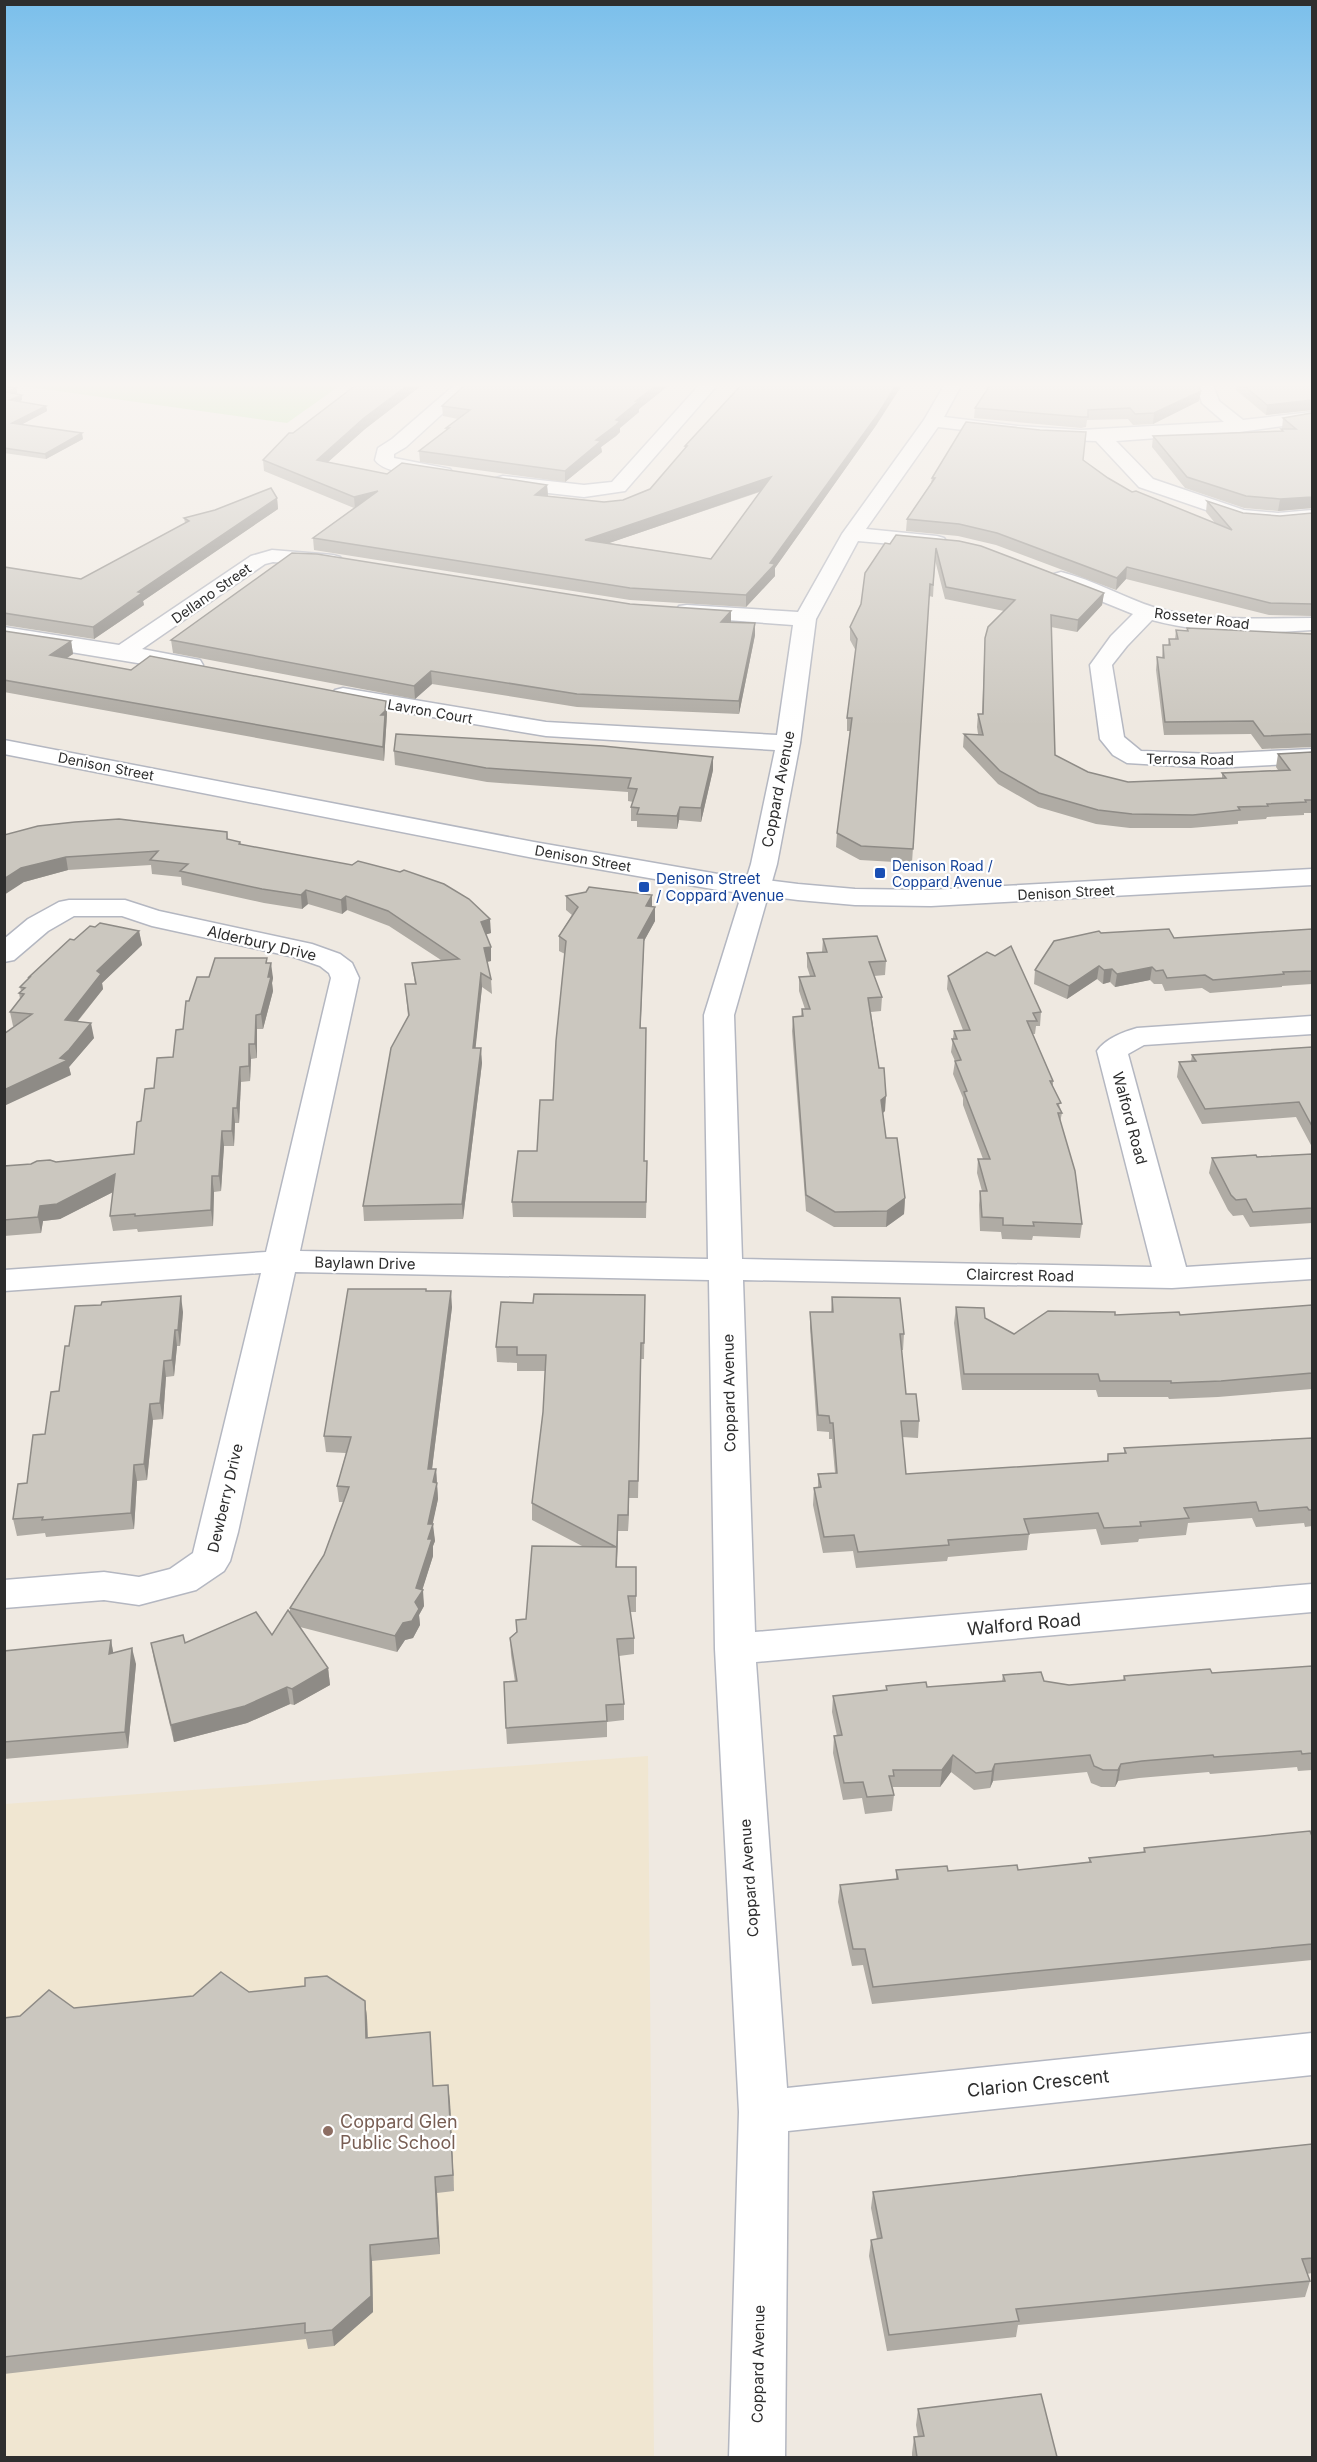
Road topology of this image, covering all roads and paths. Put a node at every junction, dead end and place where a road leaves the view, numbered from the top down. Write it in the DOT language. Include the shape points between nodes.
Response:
graph roads {
  1 [pos="879,497"];
  2 [pos="1186,497"];
  3 [pos="1312,516"];
  4 [pos="852,534"];
  5 [pos="958,544"];
  6 [pos="352,565"];
  7 [pos="1039,569"];
  8 [pos="662,610"];
  9 [pos="1147,612"];
  10 [pos="805,619"];
  11 [pos="1312,624"];
  12 [pos="4,634"];
  13 [pos="123,652"];
  14 [pos="217,670"];
  15 [pos="323,691"];
  16 [pos="788,742"];
  17 [pos="4,747"];
  18 [pos="1312,756"];
  19 [pos="1312,877"];
  20 [pos="755,887"];
  21 [pos="4,954"];
  22 [pos="1312,1025"];
  23 [pos="280,1261"];
  24 [pos="727,1269"];
  25 [pos="1312,1269"];
  26 [pos="1172,1278"];
  27 [pos="4,1281"];
  28 [pos="4,1594"];
  29 [pos="1312,1598"];
  30 [pos="735,1650"];
  31 [pos="1312,2054"];
  32 [pos="764,2112"];
  33 [pos="757,2457"];
  1 -- 4 [label="street, Coppard Avenue"];
  2 -- 3 [label="street" via="1241,516"];
  4 -- 5 [label="street"];
  4 -- 10 [label="street, Coppard Avenue"];
  6 -- 13 [label="street, Dellano Street" via="294,556 258,560"];
  7 -- 9 [label="street, Rosseter Road"];
  8 -- 10 [label="street"];
  9 -- 11 [label="street, Rosseter Road" via="1242,625"];
  9 -- 18 [label="street, Terrosa Road" via="1101,665 1112,739 1122,750 1136,758 1177,761"];
  10 -- 16 [label="street, Coppard Avenue"];
  12 -- 13 [label="street"];
  13 -- 14 [label="street"];
  15 -- 16 [label="street, Lavron Court" via="545,729"];
  16 -- 20 [label="street, Coppard Avenue" via="764,864"];
  17 -- 20 [label="street, Denison Street" via="534,850"];
  19 -- 20 [label="street, Denison Street" via="931,898 855,897"];
  20 -- 24 [label="street, Coppard Avenue" via="719,1015"];
  21 -- 23 [label="street, Alderbury Drive" via="38,925 69,909 125,908 152,918 302,950 342,969 345,978"];
  22 -- 26 [label="street, Walford Road" via="1137,1037 1112,1051"];
  23 -- 24 [label="street, Baylawn Drive"];
  23 -- 27 [label="street, Baylawn Drive"];
  23 -- 28 [label="street, Dewberry Drive" via="210,1562 182,1580 139,1591 105,1586"];
  24 -- 26 [label="street, Claircrest Road"];
  24 -- 30 [label="street, Coppard Avenue"];
  25 -- 26 [label="street, Claircrest Road"];
  29 -- 30 [label="street, Walford Road"];
  30 -- 32 [label="street, Coppard Avenue"];
  31 -- 32 [label="street, Clarion Crescent"];
  32 -- 33 [label="street, Coppard Avenue"];
}
